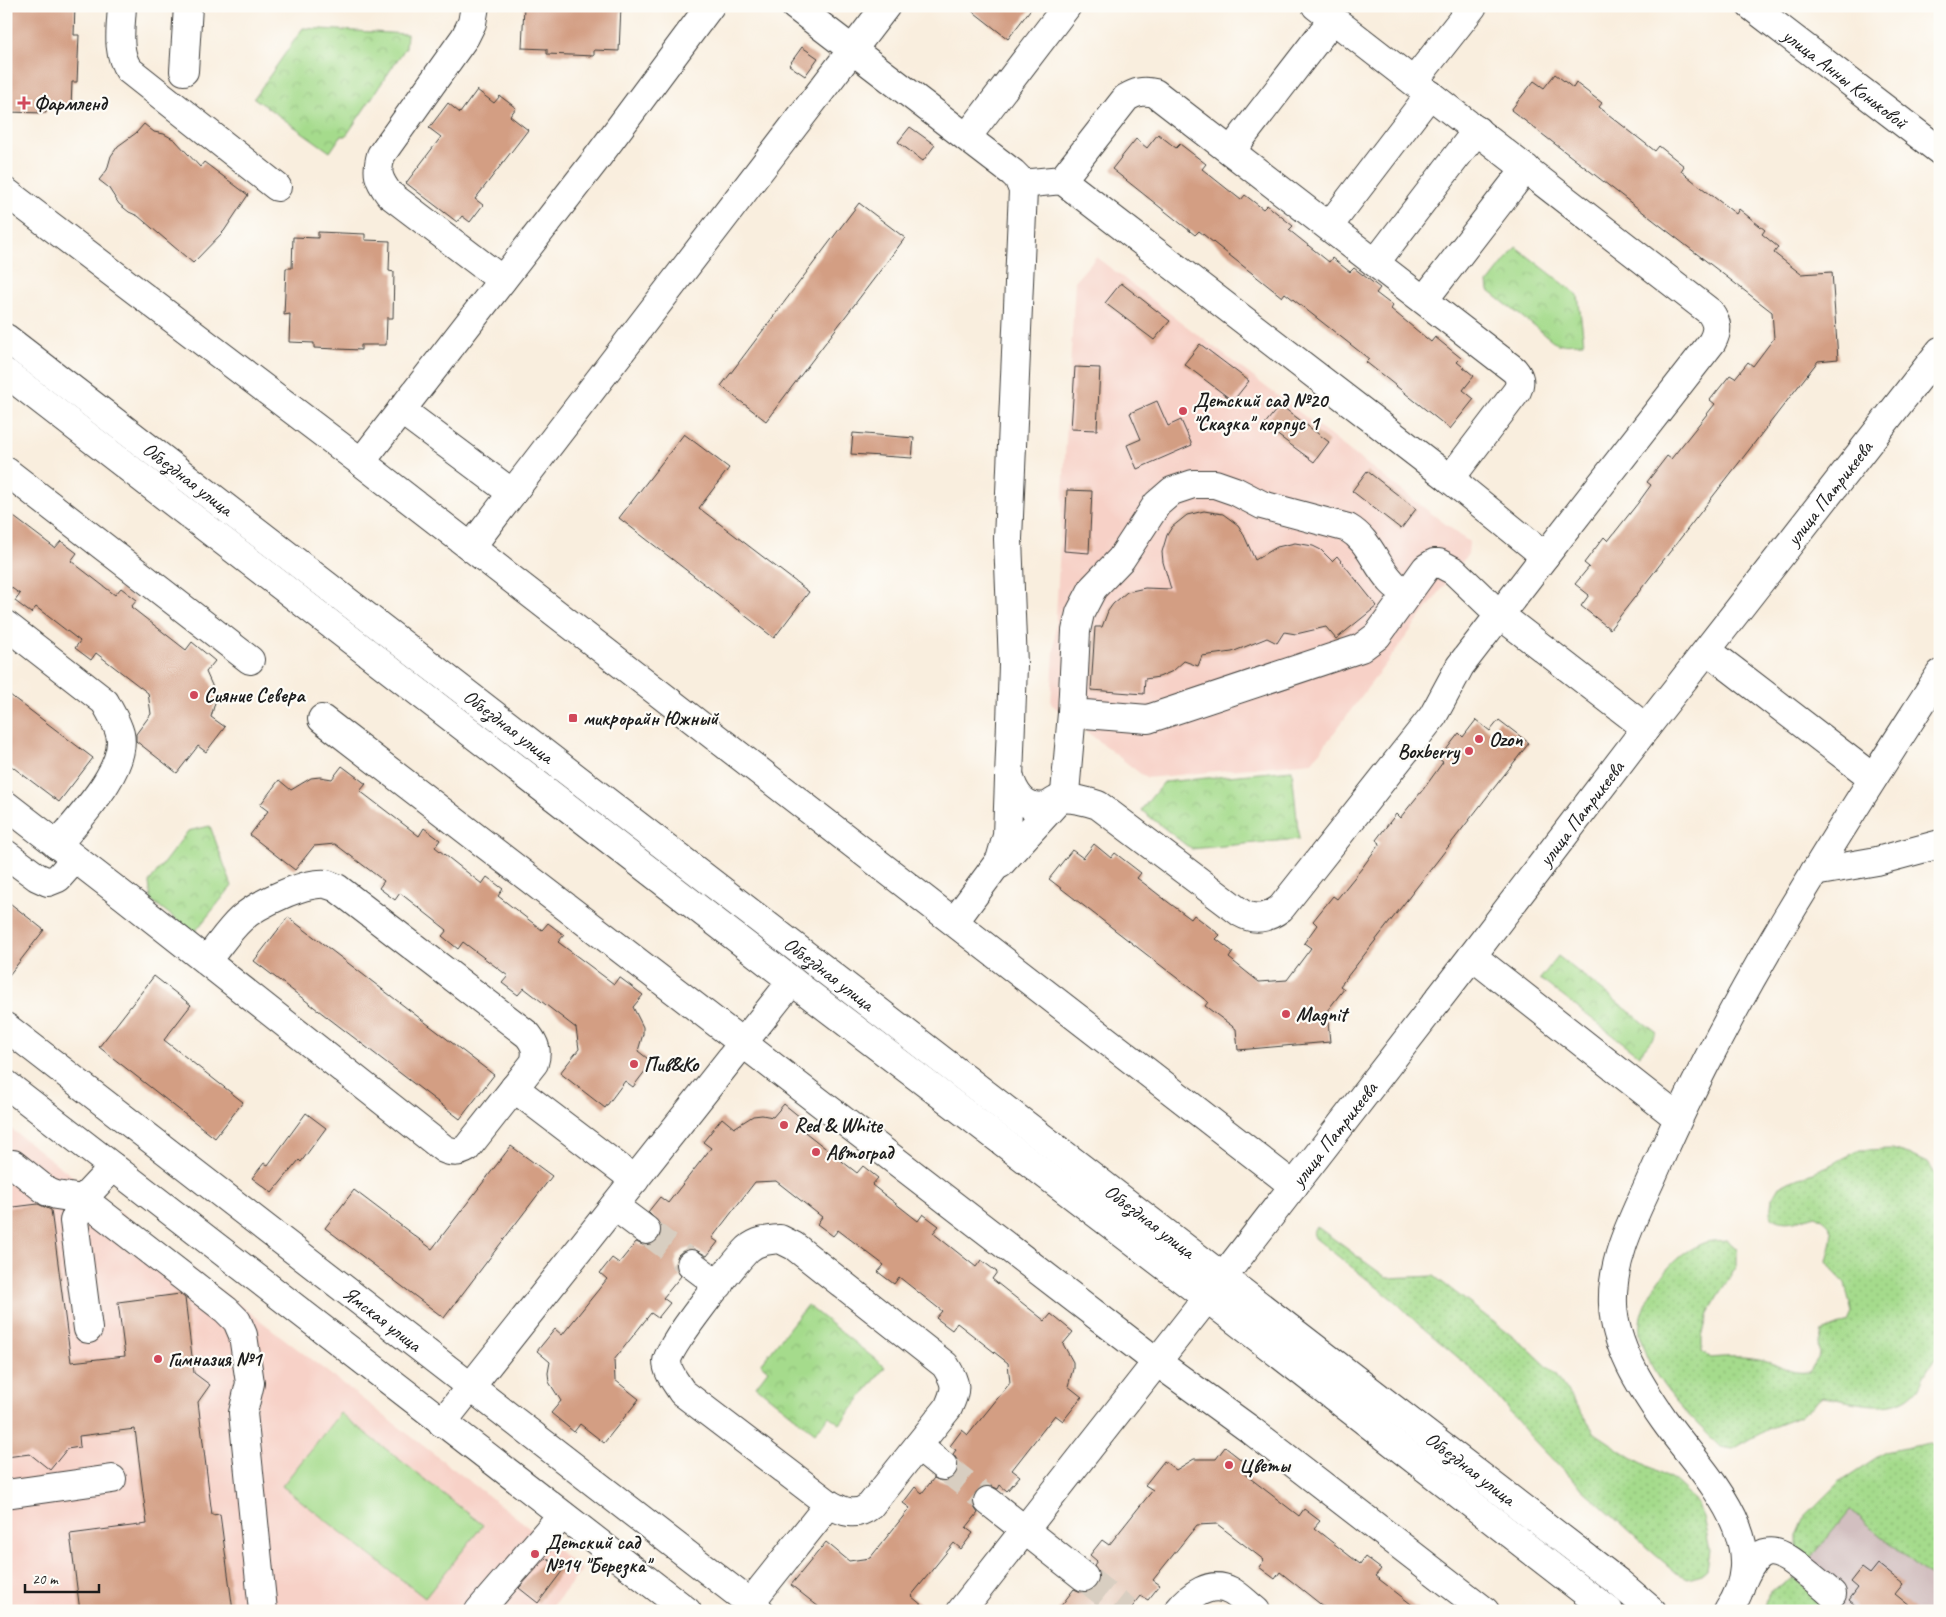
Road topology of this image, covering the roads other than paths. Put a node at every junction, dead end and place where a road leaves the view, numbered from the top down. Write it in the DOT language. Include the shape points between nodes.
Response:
graph roads {
  1 [pos="122,6"];
  2 [pos="188,6"];
  3 [pos="475,6"];
  4 [pos="710,6"];
  5 [pos="795,6"];
  6 [pos="886,6"];
  7 [pos="1067,6"];
  8 [pos="1473,6"];
  9 [pos="1751,6"];
  10 [pos="1324,13"];
  11 [pos="852,50"];
  12 [pos="184,71"];
  13 [pos="1422,88"];
  14 [pos="1477,130"];
  15 [pos="967,137"];
  16 [pos="1937,144"];
  17 [pos="1231,151"];
  18 [pos="1526,168"];
  19 [pos="1062,180"];
  20 [pos="1022,184"];
  21 [pos="277,187"];
  22 [pos="6,192"];
  23 [pos="1329,226"];
  24 [pos="1376,262"];
  25 [pos="502,280"];
  26 [pos="1424,300"];
  27 [pos="6,338"];
  28 [pos="1940,351"];
  29 [pos="6,373"];
  30 [pos="401,410"];
  31 [pos="361,462"];
  32 [pos="6,472"];
  33 [pos="1450,479"];
  34 [pos="512,493"];
  35 [pos="471,547"];
  36 [pos="1545,556"];
  37 [pos="1407,594"];
  38 [pos="1500,615"];
  39 [pos="6,625"];
  40 [pos="1708,651"];
  41 [pos="250,660"];
  42 [pos="1940,674"];
  43 [pos="1072,713"];
  44 [pos="322,719"];
  45 [pos="1646,728"];
  46 [pos="1009,775"];
  47 [pos="1873,778"];
  48 [pos="1060,799"];
  49 [pos="6,805"];
  50 [pos="1940,844"];
  51 [pos="66,852"];
  52 [pos="6,854"];
  53 [pos="993,871"];
  54 [pos="1814,872"];
  55 [pos="955,921"];
  56 [pos="1472,956"];
  57 [pos="809,959"];
  58 [pos="206,961"];
  59 [pos="792,981"];
  60 [pos="6,1027"];
  61 [pos="744,1043"];
  62 [pos="6,1084"];
  63 [pos="514,1088"];
  64 [pos="1678,1118"];
  65 [pos="6,1165"];
  66 [pos="113,1167"];
  67 [pos="635,1180"];
  68 [pos="1294,1186"];
  69 [pos="83,1199"];
  70 [pos="614,1206"];
  71 [pos="646,1230"];
  72 [pos="691,1264"];
  73 [pos="1223,1277"];
  74 [pos="719,1285"];
  75 [pos="1207,1298"];
  76 [pos="88,1329"];
  77 [pos="1157,1362"];
  78 [pos="471,1386"];
  79 [pos="442,1423"];
  80 [pos="918,1446"];
  81 [pos="944,1466"];
  82 [pos="112,1479"];
  83 [pos="6,1494"];
  84 [pos="988,1501"];
  85 [pos="829,1504"];
  86 [pos="562,1515"];
  87 [pos="1025,1530"];
  88 [pos="1084,1577"];
  89 [pos="1743,1580"];
  90 [pos="1832,1594"];
  91 [pos="755,1607"];
  92 [pos="263,1611"];
  93 [pos="479,1611"];
  94 [pos="687,1611"];
  95 [pos="962,1611"];
  96 [pos="1178,1611"];
  97 [pos="1256,1611"];
  98 [pos="1485,1611"];
  99 [pos="1609,1611"];
  100 [pos="1652,1611"];
  101 [pos="1728,1611"];
  1 -- 21 [label="street" via="121,56 129,70"];
  2 -- 12 [label="street"];
  3 -- 25 [label="street" via="465,37 381,155 377,169 389,194"];
  4 -- 25 [label="street"];
  5 -- 11 [label="street"];
  6 -- 11 [label="street"];
  7 -- 15 [label="street"];
  8 -- 13 [label="street"];
  9 -- 16 [label="street, улица Анны Коньковой"];
  10 -- 13 [label="street"];
  10 -- 17 [label="street"];
  11 -- 15 [label="street"];
  11 -- 34 [label="street"];
  13 -- 14 [label="street"];
  13 -- 23 [label="street"];
  14 -- 18 [label="street"];
  14 -- 24 [label="street"];
  15 -- 20 [label="street" via="1013,173"];
  17 -- 19 [label="street" via="1155,93 1146,90 1126,98"];
  17 -- 23 [label="street"];
  18 -- 26 [label="street"];
  18 -- 36 [label="street" via="1710,312 1716,320 1717,333"];
  19 -- 20 [label="street"];
  19 -- 33 [label="street"];
  20 -- 46 [label="street" via="1024,200 1008,539 1013,665"];
  22 -- 31 [label="street"];
  23 -- 24 [label="street"];
  24 -- 26 [label="street"];
  25 -- 30 [label="street"];
  26 -- 33 [label="street" via="1519,376 1520,384"];
  27 -- 57 [label="street, Объездная улица"];
  28 -- 40 [label="street, улица Патрикеева"];
  29 -- 59 [label="street, Объездная улица"];
  30 -- 31 [label="street"];
  30 -- 34 [label="street"];
  31 -- 35 [label="street"];
  32 -- 41 [label="street"];
  33 -- 36 [label="street"];
  34 -- 35 [label="street"];
  35 -- 55 [label="street"];
  36 -- 38 [label="street"];
  37 -- 38 [label="street" via="1426,568 1439,563 1454,571"];
  37 -- 43 [label="street" via="1377,636 1361,648 1148,719"];
  37 -- 43 [label="street" via="1390,580 1357,533 1348,528 1262,505 1215,484 1182,487 1157,504 1121,559 1093,588 1080,613 1076,631"];
  38 -- 45 [label="street"];
  38 -- 48 [label="street" via="1460,666 1433,716 1274,914 1248,917 1098,805"];
  39 -- 51 [label="street" via="105,702 120,735 120,758 112,776"];
  40 -- 45 [label="street, улица Патрикеева"];
  40 -- 47 [label="street"];
  42 -- 47 [label="street"];
  43 -- 48 [label="street" via="1067,786"];
  44 -- 61 [label="street"];
  45 -- 56 [label="street, улица Патрикеева"];
  46 -- 48 [label="street" via="1015,793 1026,804 1039,807"];
  46 -- 53 [label="street" via="1006,842"];
  47 -- 54 [label="street"];
  48 -- 53 [label="street"];
  49 -- 51 [label="street"];
  50 -- 54 [label="street" via="1877,861"];
  51 -- 52 [label="street" via="58,878 48,882"];
  51 -- 58 [label="street"];
  53 -- 55 [label="street"];
  54 -- 64 [label="street" via="1741,995"];
  55 -- 68 [label="street"];
  56 -- 64 [label="street"];
  56 -- 68 [label="street, улица Патрикеева"];
  57 -- 59 [label="street"];
  57 -- 73 [label="street, Объездная улица"];
  58 -- 63 [label="street" via="451,1153 467,1148"];
  58 -- 63 [label="street" via="254,908 299,888 326,884 337,888 528,1035 535,1043 537,1054 534,1063"];
  59 -- 61 [label="street"];
  59 -- 75 [label="street, Объездная улица"];
  60 -- 78 [label="street, Ямская улица"];
  61 -- 67 [label="street"];
  61 -- 77 [label="street"];
  62 -- 66 [label="street"];
  63 -- 67 [label="street"];
  64 -- 89 [label="street" via="1619,1258 1613,1305 1616,1328 1639,1380 1663,1419 1731,1512 1742,1541"];
  65 -- 69 [label="street" via="13,1164 48,1192"];
  66 -- 69 [label="street"];
  66 -- 79 [label="street"];
  67 -- 70 [label="street"];
  68 -- 73 [label="street, улица Патрикеева"];
  69 -- 76 [label="street" via="74,1220"];
  69 -- 92 [label="street" via="237,1321 243,1335 250,1383 243,1413"];
  70 -- 71 [label="street"];
  70 -- 78 [label="street"];
  72 -- 74 [label="street"];
  73 -- 75 [label="street, улица Патрикеева"];
  73 -- 100 [label="street, Объездная улица"];
  74 -- 80 [label="street" via="748,1248 763,1240 780,1239 794,1246 945,1365 954,1379 955,1392 948,1408"];
  74 -- 85 [label="street" via="674,1345 667,1360 670,1375 682,1392"];
  75 -- 77 [label="street, улица Патрикеева"];
  75 -- 99 [label="street, Объездная улица"];
  77 -- 87 [label="street, улица Патрикеева"];
  77 -- 98 [label="street"];
  78 -- 79 [label="street"];
  78 -- 91 [label="street, Ямская улица"];
  79 -- 86 [label="street"];
  80 -- 81 [label="street"];
  80 -- 85 [label="street" via="863,1511 841,1511"];
  82 -- 83 [label="street"];
  84 -- 87 [label="street"];
  85 -- 91 [label="street"];
  86 -- 93 [label="street"];
  86 -- 94 [label="street"];
  87 -- 88 [label="street"];
  87 -- 95 [label="street, улица Патрикеева"];
  89 -- 90 [label="street" via="1757,1558 1766,1552 1776,1552 1786,1556"];
  89 -- 101 [label="street"];
  96 -- 97 [label="street" via="1201,1590 1217,1587 1232,1591"];
}
